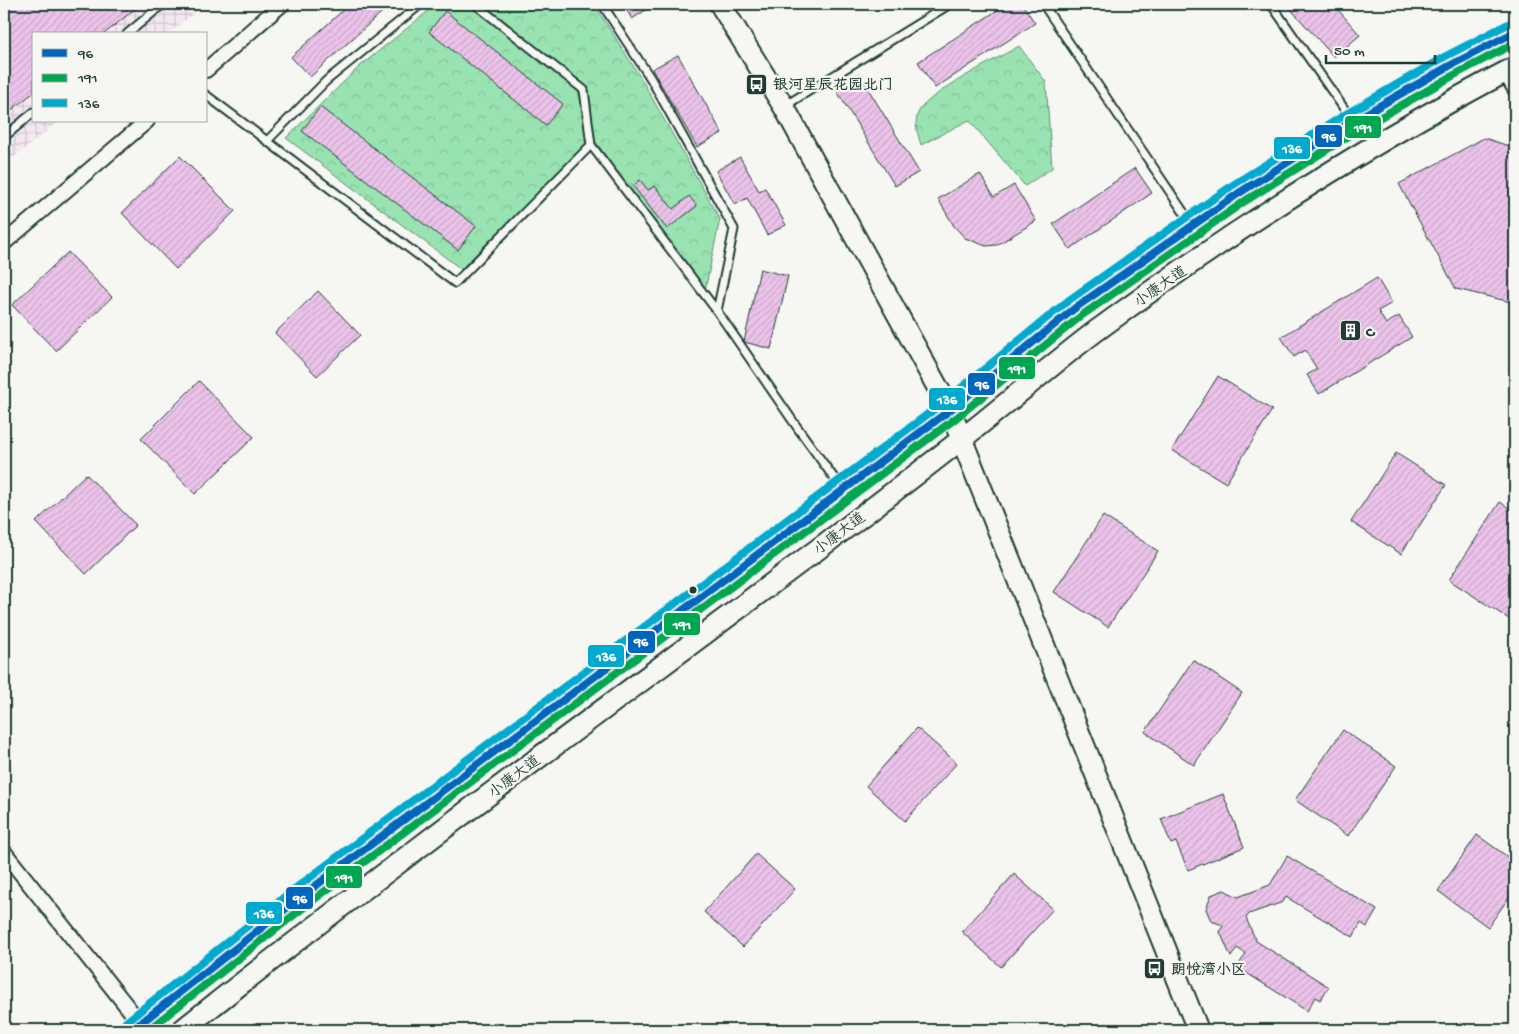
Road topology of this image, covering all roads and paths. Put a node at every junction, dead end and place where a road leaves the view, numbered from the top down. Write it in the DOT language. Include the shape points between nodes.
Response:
graph roads {
  1 [pos="163,4"];
  2 [pos="282,4"];
  3 [pos="421,4"];
  4 [pos="475,4"];
  5 [pos="602,4"];
  6 [pos="720,4"];
  7 [pos="950,4"];
  8 [pos="1043,4"];
  9 [pos="1271,4"];
  10 [pos="129,32"];
  11 [pos="1515,32"];
  12 [pos="208,68"];
  13 [pos="1510,69"];
  14 [pos="1515,89"];
  15 [pos="208,97"];
  16 [pos="784,107"];
  17 [pos="32,114"];
  18 [pos="146,122"];
  19 [pos="1353,122"];
  20 [pos="4,137"];
  21 [pos="267,141"];
  22 [pos="591,145"];
  23 [pos="1192,225"];
  24 [pos="4,243"];
  25 [pos="717,310"];
  26 [pos="950,410"];
  27 [pos="962,440"];
  28 [pos="844,491"];
  29 [pos="4,852"];
  30 [pos="140,1028"];
  31 [pos="182,1030"];
  32 [pos="1198,1030"];
  1 -- 10 [label="lane"];
  2 -- 12 [label="street"];
  3 -- 21 [label="lane" via="326,81"];
  4 -- 22 [label="lane" via="584,90"];
  5 -- 25 [label="lane" via="651,79 734,229"];
  6 -- 16 [label="main road"];
  7 -- 16 [label="lane"];
  8 -- 23 [label="lane"];
  9 -- 19 [label="lane"];
  11 -- 19 [label="main road, 小康大道"];
  13 -- 14 [label="street"];
  13 -- 27 [label="main road, 小康大道" via="1372,147 1256,218 1094,333"];
  15 -- 21 [label="lane"];
  16 -- 26 [label="main road"];
  17 -- 20 [label="lane"];
  18 -- 24 [label="street"];
  19 -- 23 [label="main road, 小康大道"];
  21 -- 22 [label="lane" via="455,283"];
  22 -- 25 [label="lane"];
  23 -- 26 [label="main road, 小康大道" via="1075,308"];
  25 -- 28 [label="lane"];
  26 -- 27 [label="main road"];
  26 -- 28 [label="main road, 小康大道"];
  27 -- 31 [label="main road, 小康大道" via="317,924"];
  27 -- 32 [label="main road"];
  28 -- 30 [label="main road, 小康大道" via="298,899"];
  29 -- 30 [label="street"];
}
